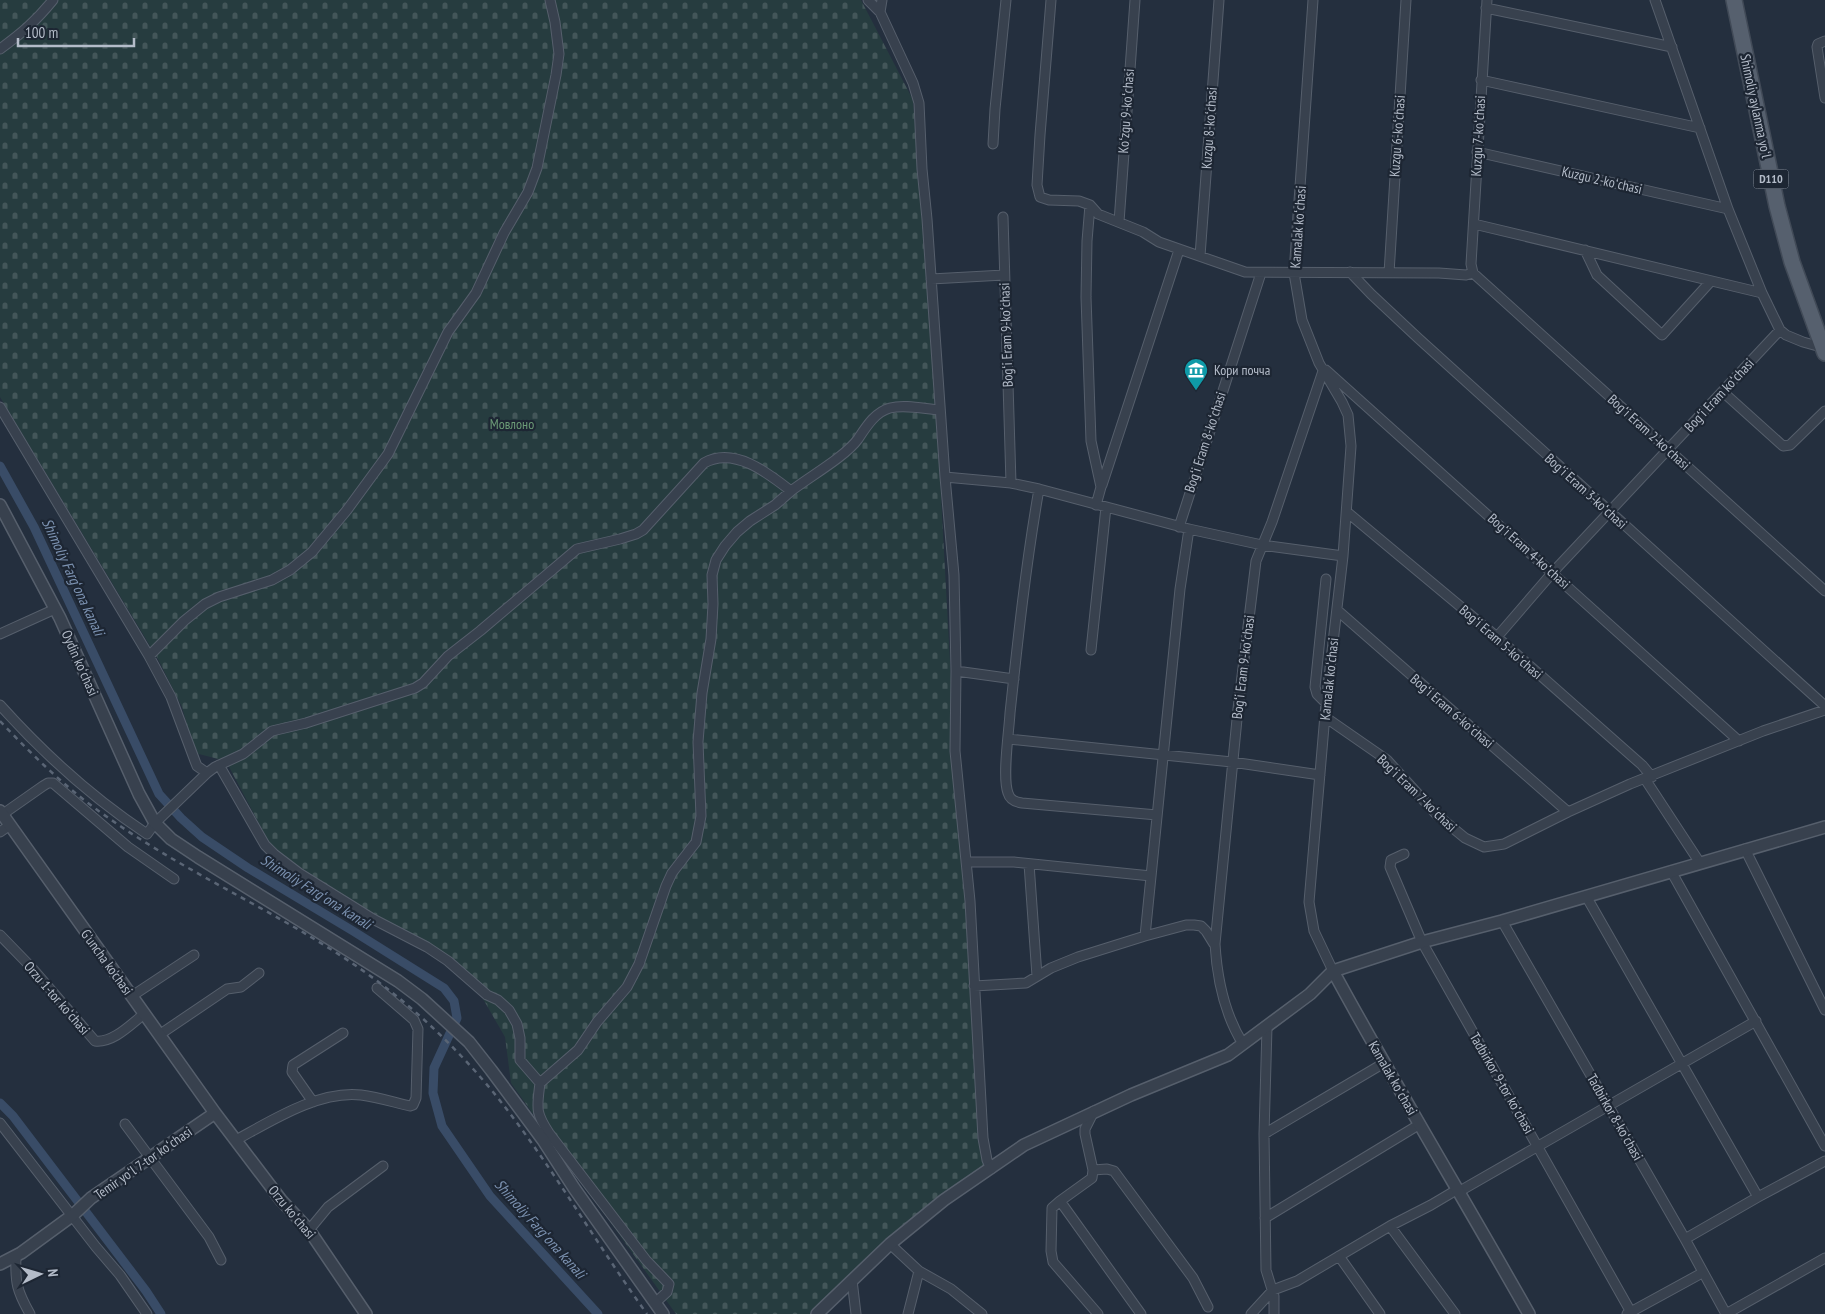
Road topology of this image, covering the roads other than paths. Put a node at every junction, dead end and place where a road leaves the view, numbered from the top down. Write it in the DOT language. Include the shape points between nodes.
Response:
graph roads {
  1 [pos="53,0"];
  2 [pos="550,0"];
  3 [pos="868,0"];
  4 [pos="882,0"];
  5 [pos="1006,0"];
  6 [pos="1051,0"];
  7 [pos="1135,0"];
  8 [pos="1219,0"];
  9 [pos="1314,0"];
  10 [pos="1406,0"];
  11 [pos="1655,0"];
  12 [pos="1734,0"];
  13 [pos="1486,4"];
  14 [pos="880,12"];
  15 [pos="1822,43"];
  16 [pos="1672,48"];
  17 [pos="0,49"];
  18 [pos="1481,80"];
  19 [pos="1825,98"];
  20 [pos="1700,128"];
  21 [pos="993,144"];
  22 [pos="1477,152"];
  23 [pos="1090,205"];
  24 [pos="1728,209"];
  25 [pos="1003,217"];
  26 [pos="1118,222"];
  27 [pos="1474,224"];
  28 [pos="1179,250"];
  29 [pos="1584,250"];
  30 [pos="1200,256"];
  31 [pos="1350,272"];
  32 [pos="1260,273"];
  33 [pos="1294,273"];
  34 [pos="1389,273"];
  35 [pos="1473,273"];
  36 [pos="1004,275"];
  37 [pos="932,278"];
  38 [pos="1711,281"];
  39 [pos="1762,294"];
  40 [pos="1780,330"];
  41 [pos="1823,350"];
  42 [pos="1321,367"];
  43 [pos="1723,392"];
  44 [pos="0,407"];
  45 [pos="940,410"];
  46 [pos="1825,411"];
  47 [pos="1668,450"];
  48 [pos="945,476"];
  49 [pos="1011,483"];
  50 [pos="1101,487"];
  51 [pos="1039,489"];
  52 [pos="791,491"];
  53 [pos="1096,504"];
  54 [pos="0,505"];
  55 [pos="1106,507"];
  56 [pos="1347,512"];
  57 [pos="1609,513"];
  58 [pos="1179,527"];
  59 [pos="1188,529"];
  60 [pos="1262,545"];
  61 [pos="1343,556"];
  62 [pos="1553,572"];
  63 [pos="1326,579"];
  64 [pos="1825,591"];
  65 [pos="55,609"];
  66 [pos="1336,610"];
  67 [pos="0,634"];
  68 [pos="1497,637"];
  69 [pos="1091,650"];
  70 [pos="149,656"];
  71 [pos="956,671"];
  72 [pos="1014,679"];
  73 [pos="1326,704"];
  74 [pos="0,705"];
  75 [pos="1825,706"];
  76 [pos="1825,710"];
  77 [pos="1325,717"];
  78 [pos="1008,739"];
  79 [pos="1739,741"];
  80 [pos="1163,756"];
  81 [pos="1232,762"];
  82 [pos="219,765"];
  83 [pos="207,773"];
  84 [pos="1320,775"];
  85 [pos="1648,778"];
  86 [pos="1,812"];
  87 [pos="1568,812"];
  88 [pos="1157,815"];
  89 [pos="158,821"];
  90 [pos="10,825"];
  91 [pos="1825,827"];
  92 [pos="0,832"];
  93 [pos="1746,849"];
  94 [pos="1404,854"];
  95 [pos="966,862"];
  96 [pos="1700,863"];
  97 [pos="1029,864"];
  98 [pos="1672,871"];
  99 [pos="1151,876"];
  100 [pos="174,879"];
  101 [pos="1586,896"];
  102 [pos="1502,921"];
  103 [pos="0,935"];
  104 [pos="1145,936"];
  105 [pos="1422,942"];
  106 [pos="1215,944"];
  107 [pos="194,955"];
  108 [pos="1333,971"];
  109 [pos="259,973"];
  110 [pos="1037,976"];
  111 [pos="974,986"];
  112 [pos="376,988"];
  113 [pos="132,996"];
  114 [pos="1825,1010"];
  115 [pos="144,1014"];
  116 [pos="1756,1021"];
  117 [pos="1267,1027"];
  118 [pos="343,1033"];
  119 [pos="159,1035"];
  120 [pos="1243,1044"];
  121 [pos="1384,1063"];
  122 [pos="1681,1064"];
  123 [pos="540,1083"];
  124 [pos="313,1102"];
  125 [pos="1608,1106"];
  126 [pos="1094,1111"];
  127 [pos="215,1112"];
  128 [pos="0,1123"];
  129 [pos="125,1124"];
  130 [pos="1420,1124"];
  131 [pos="1264,1134"];
  132 [pos="236,1140"];
  133 [pos="1825,1146"];
  134 [pos="1538,1147"];
  135 [pos="150,1157"];
  136 [pos="1825,1161"];
  137 [pos="384,1166"];
  138 [pos="992,1169"];
  139 [pos="1093,1170"];
  140 [pos="1459,1190"];
  141 [pos="1758,1197"];
  142 [pos="1060,1201"];
  143 [pos="73,1215"];
  144 [pos="1265,1218"];
  145 [pos="1390,1226"];
  146 [pos="309,1230"];
  147 [pos="1685,1239"];
  148 [pos="890,1244"];
  149 [pos="1339,1256"];
  150 [pos="16,1257"];
  151 [pos="1825,1258"];
  152 [pos="222,1260"];
  153 [pos="0,1264"];
  154 [pos="919,1271"];
  155 [pos="1702,1273"];
  156 [pos="852,1280"];
  157 [pos="1273,1290"];
  158 [pos="655,1303"];
  159 [pos="1208,1307"];
  160 [pos="1630,1313"];
  161 [pos="30,1314"];
  162 [pos="147,1314"];
  163 [pos="366,1314"];
  164 [pos="663,1314"];
  165 [pos="817,1314"];
  166 [pos="856,1314"];
  167 [pos="908,1314"];
  168 [pos="982,1314"];
  169 [pos="1098,1314"];
  170 [pos="1141,1314"];
  171 [pos="1251,1314"];
  172 [pos="1274,1314"];
  173 [pos="1380,1314"];
  174 [pos="1455,1314"];
  175 [pos="1529,1314"];
  176 [pos="1726,1314"];
  1 -- 17 [label="street" via="22,33"];
  2 -- 70 [label="street" via="559,54 537,168 476,293 448,332 388,454 312,552 272,580 205,604"];
  3 -- 14 [label="street"];
  4 -- 14 [label="street"];
  5 -- 21 [label="street"];
  6 -- 23 [label="street" via="1037,185 1040,197"];
  7 -- 26 [label="street, Koʻzgu 9-koʻchasi"];
  8 -- 30 [label="street, Kuzgu 8-koʻchasi"];
  9 -- 33 [label="street, Kamalak koʻchasi"];
  10 -- 34 [label="street, Kuzgu 6-koʻchasi"];
  11 -- 16 [label="street"];
  12 -- 41 [label="main road, Shimoliy aylanma yoʻl / D110" via="1777,206 1792,262"];
  13 -- 16 [label="street"];
  13 -- 18 [label="street, Kuzgu 7-koʻchasi"];
  14 -- 37 [label="street" via="919,103"];
  15 -- 19 [label="street" via="1818,53"];
  16 -- 20 [label="street"];
  18 -- 20 [label="street"];
  18 -- 22 [label="street, Kuzgu 7-koʻchasi"];
  20 -- 24 [label="street"];
  22 -- 24 [label="street, Kuzgu 2-koʻchasi"];
  22 -- 27 [label="street, Kuzgu 7-koʻchasi"];
  23 -- 26 [label="street" via="1098,214"];
  23 -- 50 [label="street" via="1086,297 1091,442"];
  24 -- 39 [label="street"];
  25 -- 36 [label="street, Bogʻi Eram 9-koʻchasi"];
  26 -- 28 [label="street"];
  27 -- 29 [label="street"];
  27 -- 35 [label="street, Kuzgu 7-koʻchasi"];
  28 -- 30 [label="street"];
  28 -- 50 [label="street"];
  29 -- 38 [label="street"];
  29 -- 38 [label="street" via="1596,276 1662,335"];
  30 -- 32 [label="street" via="1245,272"];
  31 -- 33 [label="street"];
  31 -- 34 [label="street"];
  31 -- 57 [label="street, Bogʻi Eram 3-koʻchasi"];
  32 -- 33 [label="street"];
  32 -- 58 [label="street, Bogʻi Eram 8-koʻchasi"];
  33 -- 42 [label="street, Kamalak koʻchasi" via="1302,320"];
  34 -- 35 [label="street"];
  35 -- 47 [label="street, Bogʻi Eram 2-koʻchasi"];
  36 -- 37 [label="street"];
  36 -- 49 [label="street, Bogʻi Eram 9-koʻchasi"];
  37 -- 45 [label="street"];
  38 -- 39 [label="street"];
  39 -- 40 [label="street"];
  40 -- 41 [label="street"];
  40 -- 43 [label="street, Bogʻi Eram koʻchasi"];
  42 -- 56 [label="street, Kamalak koʻchasi" via="1348,415 1351,446"];
  42 -- 60 [label="street, Bogʻi Eram 9-koʻchasi"];
  42 -- 62 [label="street, Bogʻi Eram 4-koʻchasi"];
  43 -- 46 [label="street" via="1783,446 1790,445"];
  43 -- 47 [label="street, Bogʻi Eram koʻchasi"];
  44 -- 70 [label="street"];
  45 -- 48 [label="street"];
  45 -- 52 [label="street" via="900,407 883,410 847,450"];
  47 -- 57 [label="street, Bogʻi Eram koʻchasi"];
  47 -- 64 [label="street, Bogʻi Eram 2-koʻchasi"];
  48 -- 49 [label="street"];
  48 -- 71 [label="street" via="954,576"];
  49 -- 51 [label="street"];
  50 -- 53 [label="street"];
  51 -- 53 [label="street"];
  51 -- 72 [label="street"];
  52 -- 82 [label="street" via="753,465 722,456 713,458 704,463 643,530 577,549 448,656 423,683 390,697 272,732 243,754"];
  52 -- 123 [label="street" via="737,532 716,560 712,575 711,639 698,742 701,816 696,842 672,873 628,987 578,1050"];
  53 -- 55 [label="street"];
  54 -- 65 [label="street, Oydin koʻchasi"];
  55 -- 58 [label="street"];
  55 -- 69 [label="street"];
  56 -- 61 [label="street, Kamalak koʻchasi"];
  56 -- 68 [label="street, Bogʻi Eram 5-koʻchasi"];
  57 -- 62 [label="street, Bogʻi Eram koʻchasi"];
  57 -- 75 [label="street, Bogʻi Eram 3-koʻchasi"];
  58 -- 59 [label="street"];
  59 -- 60 [label="street"];
  59 -- 80 [label="street"];
  60 -- 61 [label="street"];
  60 -- 81 [label="street, Bogʻi Eram 9-koʻchasi" via="1256,561"];
  61 -- 66 [label="street, Kamalak koʻchasi"];
  62 -- 68 [label="street, Bogʻi Eram koʻchasi"];
  62 -- 79 [label="street, Bogʻi Eram 4-koʻchasi"];
  63 -- 73 [label="street" via="1315,687"];
  65 -- 67 [label="street"];
  65 -- 89 [label="street, Oydin koʻchasi" via="139,794"];
  66 -- 73 [label="street, Kamalak koʻchasi"];
  66 -- 87 [label="street, Bogʻi Eram 6-koʻchasi"];
  68 -- 85 [label="street, Bogʻi Eram 5-koʻchasi" via="1642,765"];
  70 -- 83 [label="street" via="171,697 197,766"];
  71 -- 72 [label="street"];
  71 -- 95 [label="street" via="955,751"];
  72 -- 78 [label="street"];
  73 -- 77 [label="street, Kamalak koʻchasi"];
  74 -- 89 [label="street" via="69,775 111,810 147,834"];
  76 -- 79 [label="street, Bogʻi Eram 7-koʻchasi"];
  77 -- 84 [label="street, Kamalak koʻchasi"];
  77 -- 87 [label="street, Bogʻi Eram 7-koʻchasi" via="1387,760 1437,815 1473,843 1484,847 1504,844"];
  78 -- 80 [label="street"];
  78 -- 88 [label="street" via="1007,789 1013,801"];
  79 -- 85 [label="street, Bogʻi Eram 7-koʻchasi"];
  80 -- 81 [label="street"];
  80 -- 88 [label="street"];
  81 -- 84 [label="street"];
  81 -- 106 [label="street, Bogʻi Eram 9-koʻchasi"];
  82 -- 83 [label="street"];
  82 -- 123 [label="street" via="265,845 274,854 373,919 427,947 509,1010 517,1024 520,1060"];
  83 -- 89 [label="street"];
  84 -- 108 [label="street, Kamalak koʻchasi" via="1309,902 1314,931"];
  85 -- 87 [label="street, Bogʻi Eram 7-koʻchasi"];
  85 -- 96 [label="street, Bogʻi Eram 5-koʻchasi"];
  86 -- 90 [label="street, G'uncha ko'chasi"];
  86 -- 100 [label="street" via="48,783 53,784 128,847"];
  88 -- 99 [label="street"];
  89 -- 158 [label="street, Oydin koʻchasi" via="171,839 398,981 468,1042 543,1140"];
  90 -- 92 [label="street"];
  90 -- 113 [label="street, G'uncha ko'chasi"];
  91 -- 93 [label="street"];
  93 -- 96 [label="street"];
  93 -- 114 [label="street"];
  94 -- 105 [label="street, Tadbirkor 9-tor koʻchasi" via="1391,860 1390,867"];
  95 -- 97 [label="street"];
  95 -- 111 [label="street"];
  96 -- 98 [label="street"];
  97 -- 99 [label="street"];
  97 -- 110 [label="street"];
  98 -- 101 [label="street"];
  98 -- 116 [label="street"];
  99 -- 104 [label="street"];
  101 -- 102 [label="street"];
  101 -- 122 [label="street"];
  102 -- 105 [label="street"];
  102 -- 125 [label="street, Tadbirkor 8-koʻchasi"];
  103 -- 115 [label="street, Orzu 1-tor koʻchasi" via="95,1041 110,1039"];
  104 -- 106 [label="street" via="1194,925 1201,926"];
  104 -- 110 [label="street" via="1078,957"];
  105 -- 108 [label="street"];
  105 -- 134 [label="street, Tadbirkor 9-tor koʻchasi"];
  106 -- 120 [label="street, Bogʻi Eram 9-koʻchasi" via="1224,1001"];
  107 -- 113 [label="street"];
  108 -- 117 [label="street" via="1310,994"];
  108 -- 121 [label="street, Kamalak koʻchasi"];
  109 -- 119 [label="street" via="241,987 227,989"];
  110 -- 111 [label="street" via="1020,984"];
  111 -- 138 [label="street" via="982,1138"];
  112 -- 124 [label="street" via="414,1020 418,1029 416,1102 410,1106 360,1095"];
  113 -- 115 [label="street, G'uncha ko'chasi"];
  115 -- 119 [label="street, G'uncha ko'chasi"];
  116 -- 122 [label="street"];
  116 -- 133 [label="street"];
  117 -- 120 [label="street"];
  117 -- 131 [label="street"];
  118 -- 124 [label="street" via="293,1065 292,1072"];
  119 -- 127 [label="street, G'uncha ko'chasi"];
  120 -- 126 [label="street" via="1213,1062"];
  121 -- 130 [label="street, Kamalak koʻchasi"];
  121 -- 131 [label="street"];
  122 -- 125 [label="street"];
  122 -- 141 [label="street"];
  123 -- 158 [label="street" via="538,1115 549,1133 646,1260 669,1284 668,1292"];
  124 -- 132 [label="street"];
  125 -- 134 [label="street"];
  125 -- 147 [label="street, Tadbirkor 8-koʻchasi"];
  126 -- 138 [label="street" via="1024,1145"];
  126 -- 139 [label="street" via="1084,1134"];
  127 -- 132 [label="street, Orzu koʻchasi"];
  127 -- 135 [label="street, Temir yoʻl 7-tor koʻchasi"];
  128 -- 143 [label="street"];
  129 -- 135 [label="street"];
  130 -- 140 [label="street, Kamalak koʻchasi"];
  130 -- 144 [label="street"];
  131 -- 144 [label="street"];
  132 -- 146 [label="street, Orzu koʻchasi" via="281,1200"];
  134 -- 140 [label="street"];
  134 -- 160 [label="street, Tadbirkor 9-tor koʻchasi"];
  135 -- 143 [label="street, Temir yoʻl 7-tor koʻchasi" via="91,1198"];
  135 -- 152 [label="street" via="209,1237"];
  136 -- 141 [label="street"];
  137 -- 146 [label="street" via="328,1207"];
  138 -- 148 [label="street" via="944,1200"];
  139 -- 142 [label="street" via="1089,1181"];
  139 -- 159 [label="street" via="1114,1171 1193,1278"];
  140 -- 145 [label="street"];
  140 -- 175 [label="street, Kamalak koʻchasi"];
  141 -- 147 [label="street"];
  142 -- 169 [label="street" via="1052,1208 1053,1262"];
  142 -- 170 [label="street"];
  143 -- 150 [label="street, Temir yoʻl 7-tor koʻchasi"];
  143 -- 162 [label="street"];
  144 -- 157 [label="street" via="1266,1270"];
  145 -- 149 [label="street"];
  145 -- 174 [label="street"];
  146 -- 163 [label="street, Orzu koʻchasi"];
  147 -- 155 [label="street, Tadbirkor 8-koʻchasi"];
  148 -- 154 [label="street"];
  148 -- 156 [label="street"];
  149 -- 157 [label="street" via="1297,1281"];
  149 -- 173 [label="street"];
  150 -- 153 [label="street, Temir yoʻl 7-tor koʻchasi"];
  150 -- 161 [label="street" via="18,1290"];
  151 -- 176 [label="street"];
  154 -- 167 [label="street"];
  154 -- 168 [label="street" via="951,1289"];
  155 -- 160 [label="street"];
  155 -- 176 [label="street, Tadbirkor 8-koʻchasi"];
  156 -- 165 [label="street"];
  156 -- 166 [label="street"];
  157 -- 171 [label="street"];
  157 -- 172 [label="street"];
  158 -- 164 [label="street, Oydin koʻchasi"];
}
